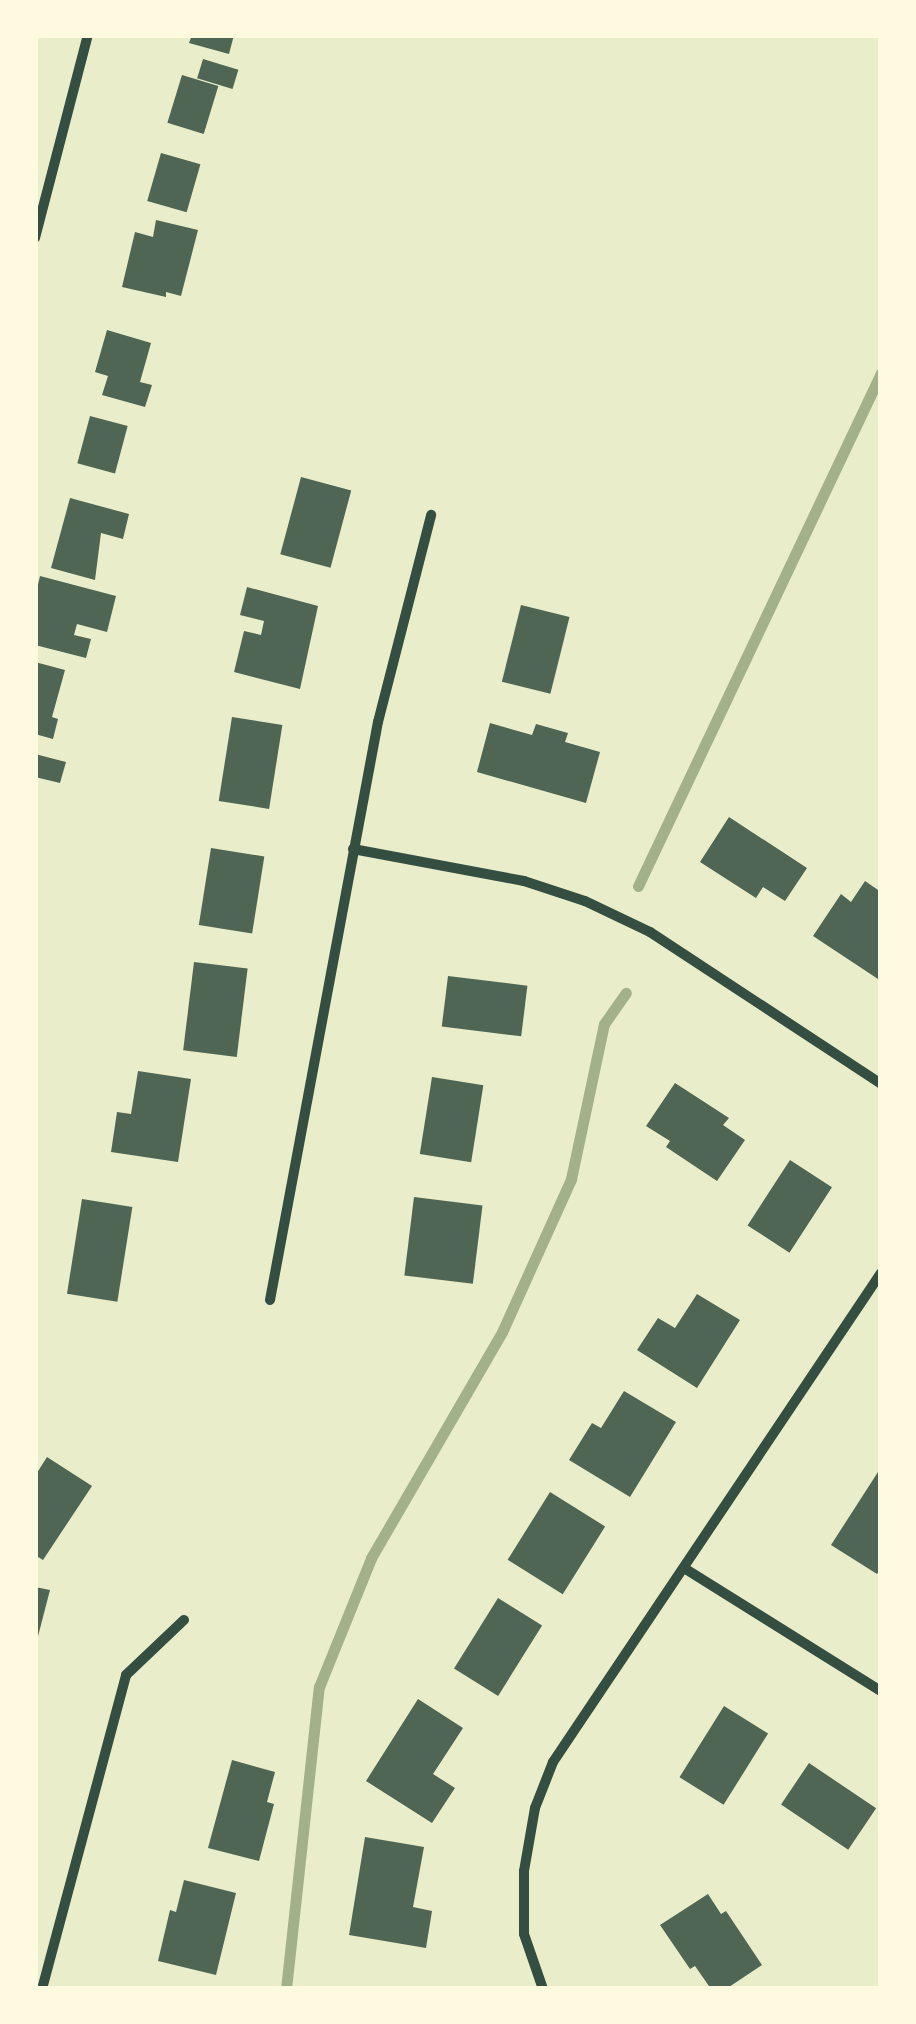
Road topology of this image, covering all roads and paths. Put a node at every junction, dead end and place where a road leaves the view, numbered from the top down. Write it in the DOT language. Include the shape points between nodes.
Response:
graph roads {
  1 [pos="88,35"];
  2 [pos="35,238"];
  3 [pos="431,515"];
  4 [pos="353,849"];
  5 [pos="881,1084"];
  6 [pos="881,1273"];
  7 [pos="270,1300"];
  8 [pos="684,1568"];
  9 [pos="184,1620"];
  10 [pos="881,1692"];
  11 [pos="42,1989"];
  12 [pos="543,1989"];
  1 -- 2 [label="street"];
  3 -- 4 [label="street"];
  4 -- 5 [label="street" via="524,881 584,901 650,932"];
  4 -- 7 [label="street"];
  6 -- 8 [label="street"];
  8 -- 10 [label="street"];
  8 -- 12 [label="street" via="554,1762 535,1808 524,1871 524,1934"];
  9 -- 11 [label="street" via="126,1675"];
}
